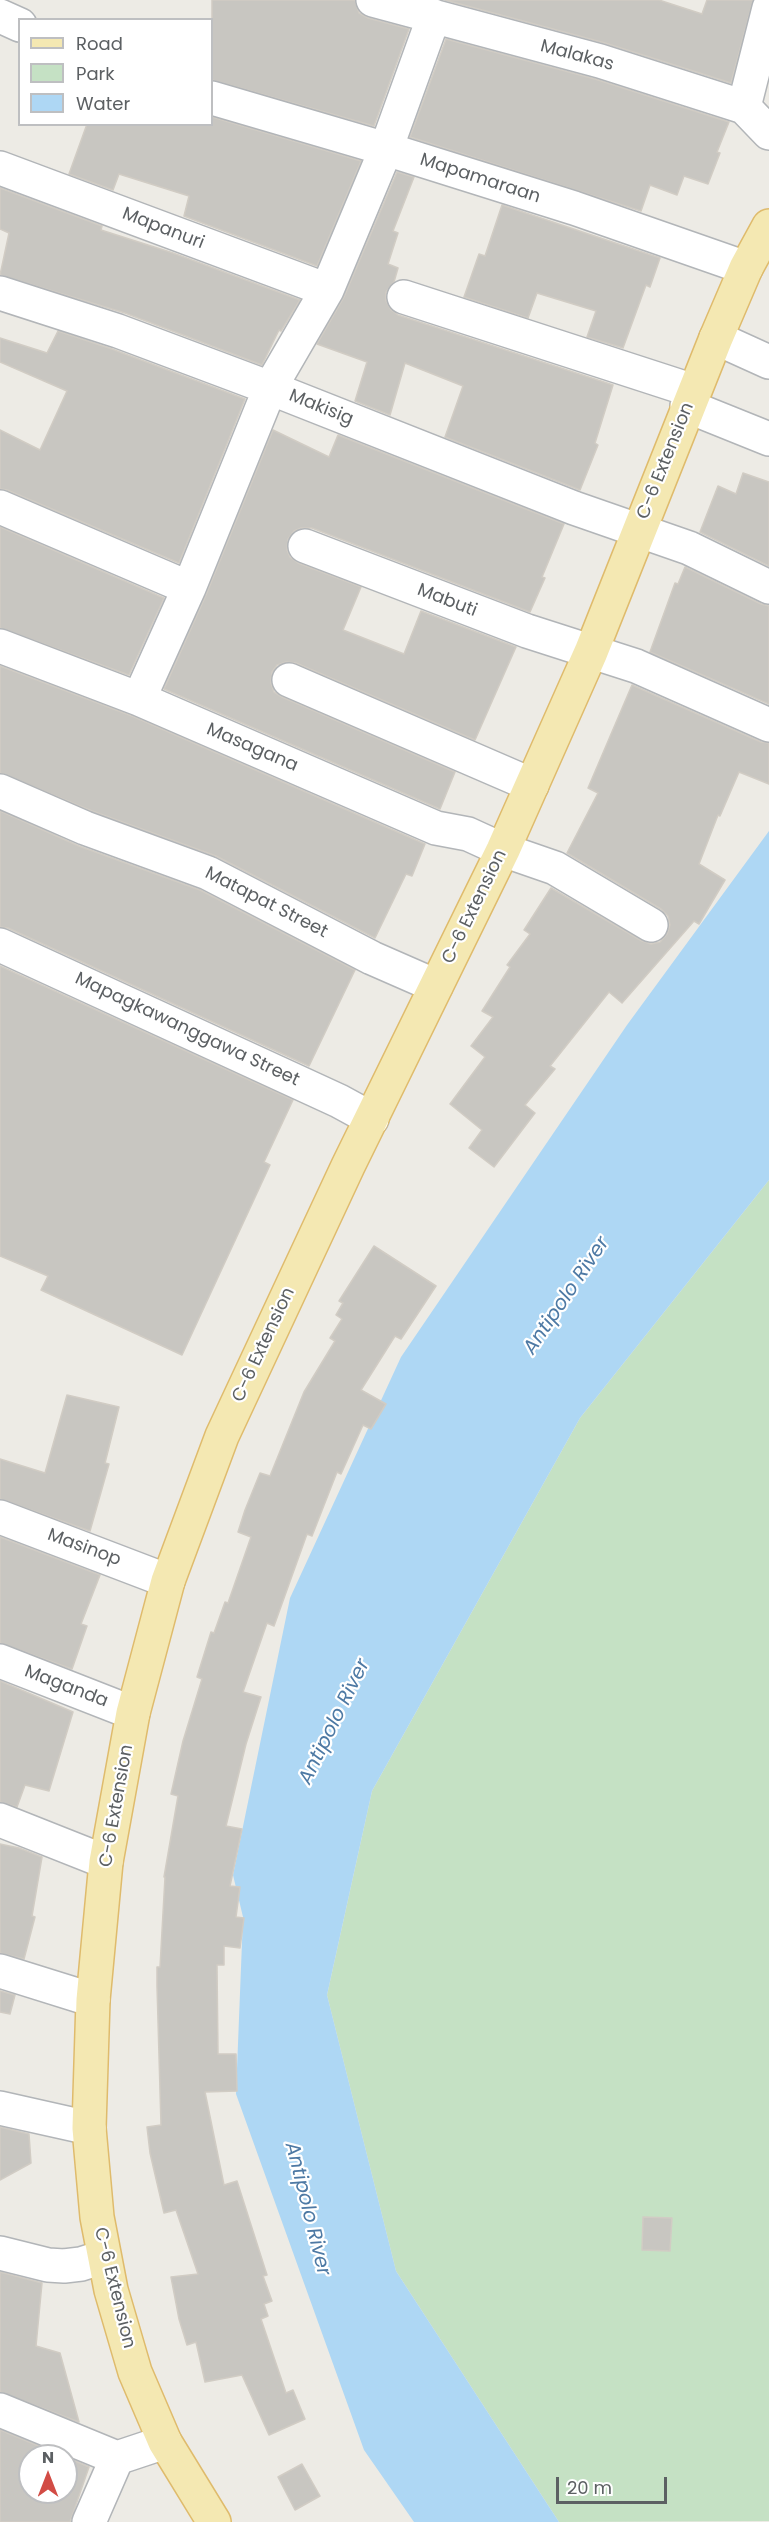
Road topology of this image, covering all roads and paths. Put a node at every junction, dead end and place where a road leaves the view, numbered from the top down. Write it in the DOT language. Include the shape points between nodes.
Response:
graph roads {
  1 [pos="373,0"];
  2 [pos="769,8"];
  3 [pos="0,16"];
  4 [pos="434,16"];
  5 [pos="18,24"];
  6 [pos="213,98"];
  7 [pos="744,107"];
  8 [pos="769,133"];
  9 [pos="386,148"];
  10 [pos="0,168"];
  11 [pos="769,226"];
  12 [pos="746,268"];
  13 [pos="327,290"];
  14 [pos="0,293"];
  15 [pos="404,297"];
  16 [pos="716,338"];
  17 [pos="769,362"];
  18 [pos="270,388"];
  19 [pos="691,399"];
  20 [pos="769,440"];
  21 [pos="0,507"];
  22 [pos="639,531"];
  23 [pos="305,546"];
  24 [pos="769,587"];
  25 [pos="189,588"];
  26 [pos="0,646"];
  27 [pos="591,652"];
  28 [pos="289,680"];
  29 [pos="139,699"];
  30 [pos="769,725"];
  31 [pos="532,785"];
  32 [pos="0,791"];
  33 [pos="503,850"];
  34 [pos="651,925"];
  35 [pos="0,945"];
  36 [pos="436,986"];
  37 [pos="372,1119"];
  38 [pos="0,1517"];
  39 [pos="168,1581"];
  40 [pos="0,1661"];
  41 [pos="133,1713"];
  42 [pos="0,1820"];
  43 [pos="106,1862"];
  44 [pos="0,1971"];
  45 [pos="93,2000"];
  46 [pos="0,2108"];
  47 [pos="89,2128"];
  48 [pos="0,2253"];
  49 [pos="103,2257"];
  50 [pos="0,2410"];
  51 [pos="165,2442"];
  52 [pos="117,2458"];
  53 [pos="90,2522"];
  54 [pos="214,2522"];
  1 -- 4 [label="street, Malakas"];
  2 -- 7 [label="street"];
  3 -- 5 [label="street"];
  4 -- 7 [label="street, Malakas" via="600,61"];
  4 -- 9 [label="street"];
  6 -- 9 [label="street, Mapamaraan"];
  7 -- 8 [label="street, Malakas"];
  9 -- 12 [label="street, Mapamaraan"];
  9 -- 13 [label="street"];
  10 -- 13 [label="street, Mapanuri"];
  11 -- 12 [label="main road, C-6 Extension"];
  12 -- 16 [label="main road, C-6 Extension"];
  13 -- 18 [label="street"];
  14 -- 18 [label="street, Makisig" via="118,331"];
  15 -- 19 [label="street"];
  16 -- 17 [label="street"];
  16 -- 19 [label="main road, C-6 Extension"];
  18 -- 22 [label="street, Makisig"];
  18 -- 25 [label="street"];
  19 -- 20 [label="street"];
  19 -- 22 [label="main road, C-6 Extension"];
  21 -- 25 [label="street"];
  22 -- 24 [label="street, Makisig" via="689,548"];
  22 -- 27 [label="main road, C-6 Extension"];
  23 -- 27 [label="street, Mabuti"];
  25 -- 29 [label="street"];
  26 -- 29 [label="street, Masagana"];
  27 -- 30 [label="street, Mabuti" via="636,666"];
  27 -- 31 [label="main road, C-6 Extension"];
  28 -- 31 [label="street"];
  29 -- 33 [label="street, Masagana" via="436,828 468,834"];
  31 -- 33 [label="main road, C-6 Extension"];
  32 -- 36 [label="street, Matapat Street" via="208,873 372,958"];
  33 -- 34 [label="street, Masagana" via="555,868"];
  33 -- 36 [label="main road, C-6 Extension"];
  35 -- 37 [label="street, Mapagkawanggawa Street"];
  36 -- 37 [label="main road, C-6 Extension"];
  37 -- 39 [label="main road, C-6 Extension" via="222,1436"];
  38 -- 39 [label="street, Masinop"];
  39 -- 41 [label="main road, C-6 Extension"];
  40 -- 41 [label="street, Maganda"];
  41 -- 43 [label="main road, C-6 Extension"];
  42 -- 43 [label="street"];
  43 -- 45 [label="main road, C-6 Extension"];
  44 -- 45 [label="street"];
  45 -- 47 [label="main road, C-6 Extension"];
  46 -- 47 [label="street"];
  47 -- 49 [label="main road, C-6 Extension"];
  48 -- 49 [label="street" via="64,2266"];
  49 -- 51 [label="main road, C-6 Extension" via="135,2372"];
  50 -- 52 [label="street"];
  51 -- 52 [label="street"];
  51 -- 54 [label="main road, C-6 Extension"];
  52 -- 53 [label="street"];
}
